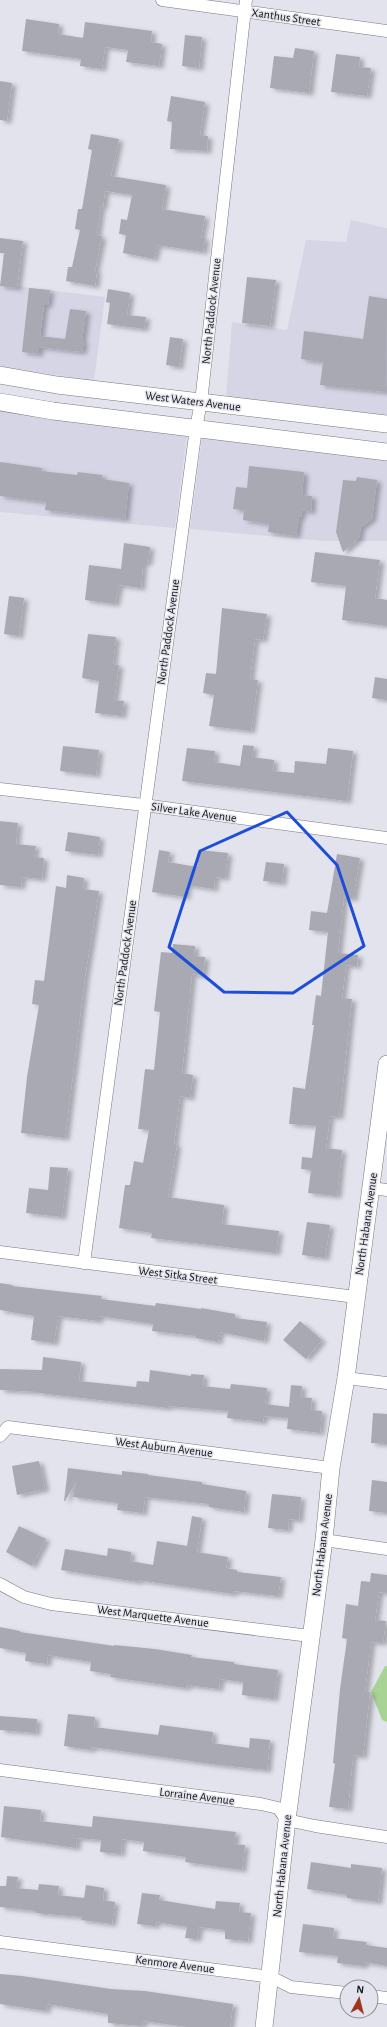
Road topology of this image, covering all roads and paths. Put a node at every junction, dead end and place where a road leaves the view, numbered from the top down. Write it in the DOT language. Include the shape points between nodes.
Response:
graph roads {
  1 [pos="162,0"];
  2 [pos="245,6"];
  3 [pos="387,31"];
  4 [pos="0,375"];
  5 [pos="0,402"];
  6 [pos="201,402"];
  7 [pos="387,424"];
  8 [pos="196,428"];
  9 [pos="387,452"];
  10 [pos="0,789"];
  11 [pos="144,805"];
  12 [pos="387,838"];
  13 [pos="387,1064"];
  14 [pos="379,1189"];
  15 [pos="0,1252"];
  16 [pos="84,1263"];
  17 [pos="356,1297"];
  18 [pos="346,1378"];
  19 [pos="387,1383"];
  20 [pos="0,1436"];
  21 [pos="331,1468"];
  22 [pos="324,1540"];
  23 [pos="387,1549"];
  24 [pos="0,1584"];
  25 [pos="310,1636"];
  26 [pos="0,1770"];
  27 [pos="287,1820"];
  28 [pos="387,1837"];
  29 [pos="0,1942"];
  30 [pos="271,1977"];
  31 [pos="339,1992"];
  32 [pos="264,2027"];
  1 -- 2 [label="street, Xanthus Street"];
  2 -- 3 [label="street, Xanthus Street"];
  2 -- 6 [label="street, North Paddock Avenue"];
  4 -- 6 [label="street, West Waters Avenue" via="57,385"];
  5 -- 8 [label="street"];
  6 -- 7 [label="street, West Waters Avenue"];
  6 -- 8 [label="street, North Paddock Avenue"];
  8 -- 9 [label="street"];
  8 -- 11 [label="street, North Paddock Avenue"];
  10 -- 11 [label="street, Silver Lake Avenue"];
  11 -- 12 [label="street, Silver Lake Avenue"];
  11 -- 16 [label="street, North Paddock Avenue"];
  13 -- 14 [label="street, North Habana Avenue"];
  14 -- 17 [label="street, North Habana Avenue"];
  15 -- 16 [label="street, West Sitka Street"];
  16 -- 17 [label="street, West Sitka Street"];
  17 -- 18 [label="street, North Habana Avenue"];
  18 -- 19 [label="street"];
  18 -- 21 [label="street, North Habana Avenue"];
  20 -- 21 [label="street, West Auburn Avenue" via="8,1427"];
  21 -- 22 [label="street, North Habana Avenue"];
  22 -- 23 [label="street"];
  22 -- 25 [label="street, North Habana Avenue"];
  24 -- 25 [label="street, West Marquette Avenue" via="24,1597 51,1604"];
  25 -- 27 [label="street, North Habana Avenue"];
  26 -- 27 [label="street, Lorraine Avenue" via="261,1804 278,1808"];
  27 -- 28 [label="street"];
  27 -- 30 [label="street, North Habana Avenue"];
  29 -- 30 [label="street, Kenmore Avenue"];
  30 -- 31 [label="street, Kenmore Avenue" via="291,1986"];
  30 -- 32 [label="street, North Habana Avenue"];
}
